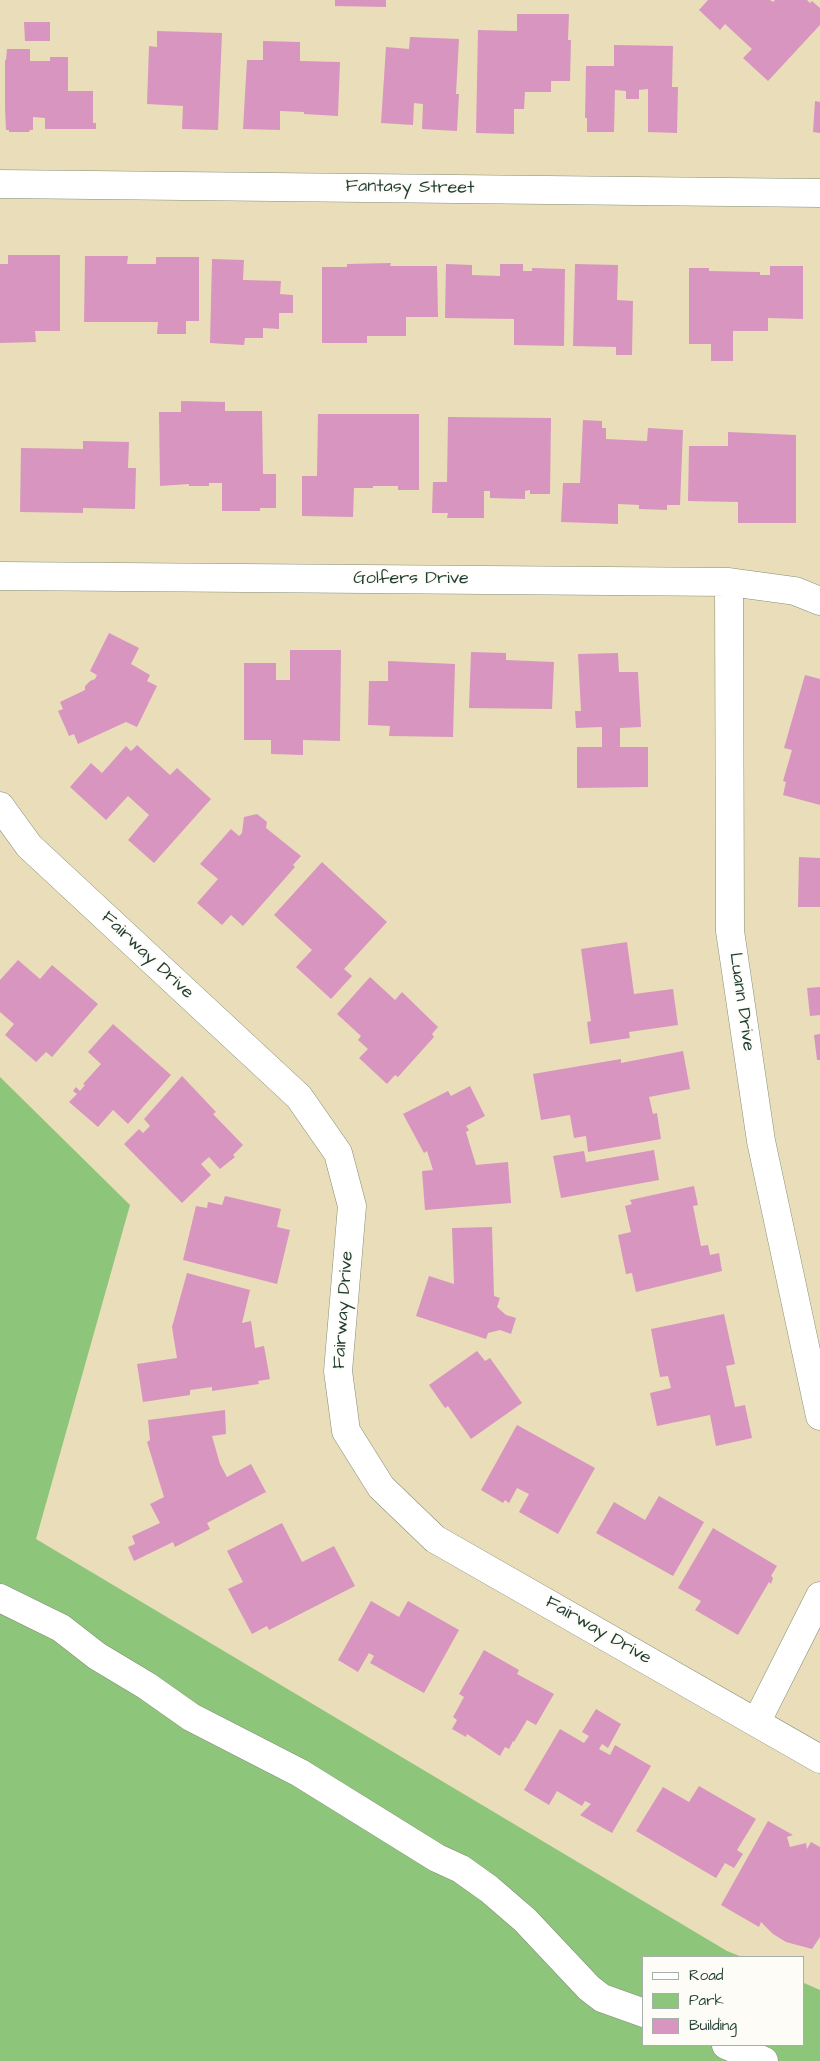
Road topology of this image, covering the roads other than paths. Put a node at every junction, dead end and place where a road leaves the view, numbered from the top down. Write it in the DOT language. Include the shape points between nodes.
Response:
graph roads {
  1 [pos="0,184"];
  2 [pos="820,193"];
  3 [pos="0,576"];
  4 [pos="729,582"];
  5 [pos="820,601"];
  6 [pos="0,806"];
  7 [pos="820,1416"];
  8 [pos="820,1596"];
  9 [pos="0,1598"];
  10 [pos="757,1721"];
  11 [pos="820,1759"];
  12 [pos="642,2012"];
  13 [pos="728,2046"];
  14 [pos="764,2061"];
  1 -- 2 [label="street, Fantasy Street"];
  3 -- 4 [label="street, Golfers Drive"];
  4 -- 5 [label="street, Golfers Drive" via="795,591"];
  4 -- 7 [label="street, Luann Drive" via="730,931 761,1141"];
  6 -- 10 [label="street, Fairway Drive" via="29,846 299,1097 338,1153 352,1206 338,1371 346,1431 381,1487 435,1539"];
  8 -- 10 [label="street"];
  9 -- 12 [label="street" via="61,1628 97,1656 183,1712 300,1773 437,1858 461,1869 525,1920 589,1988 602,1998"];
  10 -- 11 [label="street, Fairway Drive"];
  13 -- 14 [label="street"];
}
